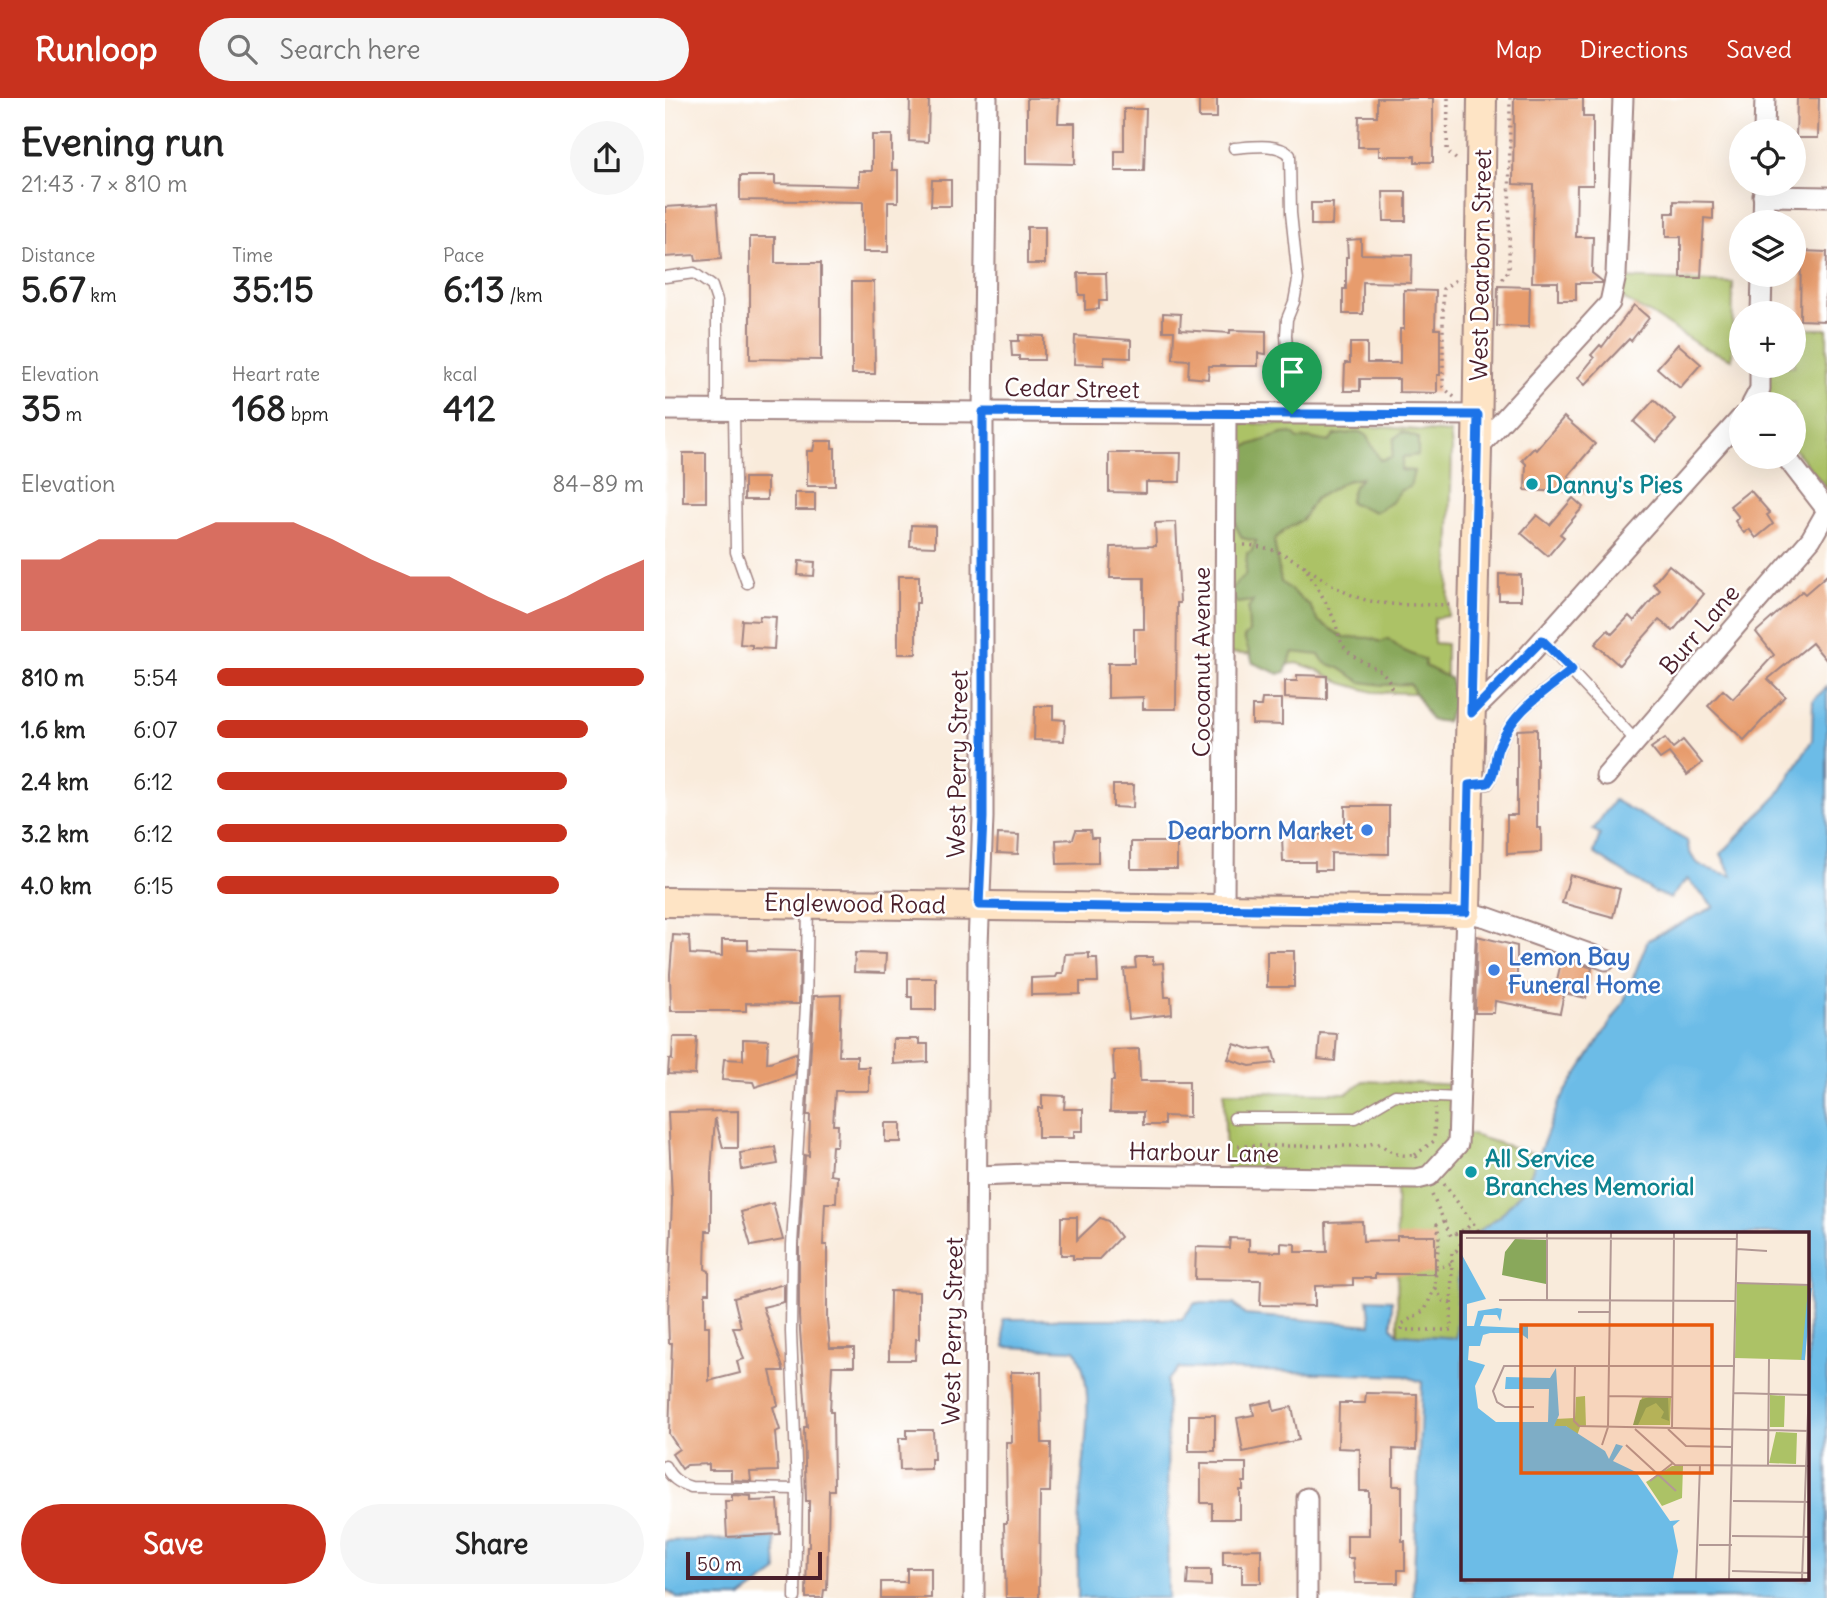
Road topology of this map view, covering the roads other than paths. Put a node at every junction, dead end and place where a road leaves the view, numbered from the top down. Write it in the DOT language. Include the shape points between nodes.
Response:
graph roads {
  1 [pos="987,98"];
  2 [pos="1482,98"];
  3 [pos="1623,98"];
  4 [pos="1765,98"];
  5 [pos="1764,119"];
  6 [pos="1234,148"];
  7 [pos="1806,195"];
  8 [pos="1827,197"];
  9 [pos="665,277"];
  10 [pos="665,410"];
  11 [pos="725,410"];
  12 [pos="983,412"];
  13 [pos="1226,414"];
  14 [pos="1292,414"];
  15 [pos="1478,415"];
  16 [pos="1729,431"];
  17 [pos="1477,449"];
  18 [pos="1795,469"];
  19 [pos="1827,510"];
  20 [pos="747,583"];
  21 [pos="1542,640"];
  22 [pos="1572,670"];
  23 [pos="1471,713"];
  24 [pos="1636,741"];
  25 [pos="1606,776"];
  26 [pos="1469,785"];
  27 [pos="665,902"];
  28 [pos="809,903"];
  29 [pos="979,905"];
  30 [pos="1224,910"];
  31 [pos="1466,912"];
  32 [pos="1606,960"];
  33 [pos="1459,1098"];
  34 [pos="1234,1118"];
  35 [pos="978,1176"];
  36 [pos="1432,1179"];
  37 [pos="665,1469"];
  38 [pos="797,1489"];
  39 [pos="1307,1498"];
  40 [pos="795,1598"];
  41 [pos="974,1598"];
  42 [pos="1307,1598"];
  1 -- 12 [label="street, West Perry Street"];
  2 -- 15 [label="street, West Dearborn Street"];
  3 -- 17 [label="street" via="1616,275 1610,303"];
  4 -- 5 [label="street"];
  6 -- 14 [label="lane" via="1276,147 1290,155 1298,280 1286,335"];
  7 -- 8 [label="street"];
  9 -- 11 [label="lane" via="694,273 712,286"];
  10 -- 11 [label="street, Cedar Street"];
  11 -- 12 [label="street, Cedar Street"];
  11 -- 20 [label="lane" via="736,552"];
  12 -- 13 [label="street, Cedar Street"];
  12 -- 29 [label="street, West Perry Street"];
  13 -- 14 [label="street, Cedar Street"];
  13 -- 30 [label="street, Cocoanut Avenue"];
  14 -- 15 [label="street, Cedar Street"];
  15 -- 17 [label="street, West Dearborn Street"];
  16 -- 21 [label="street"];
  17 -- 23 [label="street, West Dearborn Street"];
  18 -- 19 [label="street"];
  19 -- 24 [label="street, Burr Lane" via="1811,538"];
  21 -- 22 [label="lane"];
  21 -- 23 [label="street"];
  22 -- 24 [label="lane"];
  22 -- 26 [label="lane" via="1517,714 1497,750 1488,783"];
  23 -- 26 [label="street, West Dearborn Street"];
  24 -- 25 [label="street, Burr Lane"];
  26 -- 31 [label="street, West Dearborn Street"];
  27 -- 28 [label="street, Englewood Road"];
  28 -- 29 [label="street, Englewood Road"];
  28 -- 38 [label="lane" via="792,1245"];
  29 -- 30 [label="street, Englewood Road"];
  29 -- 35 [label="street, West Perry Street"];
  30 -- 31 [label="street, Englewood Road"];
  31 -- 32 [label="street"];
  31 -- 33 [label="street, West Dearborn Street"];
  33 -- 34 [label="lane" via="1395,1096 1356,1118"];
  33 -- 36 [label="street, West Dearborn Street" via="1458,1144"];
  35 -- 36 [label="street, Harbour Lane"];
  35 -- 41 [label="street, West Perry Street"];
  37 -- 38 [label="lane" via="679,1483 691,1487"];
  38 -- 40 [label="lane"];
  39 -- 42 [label="street"];
}
